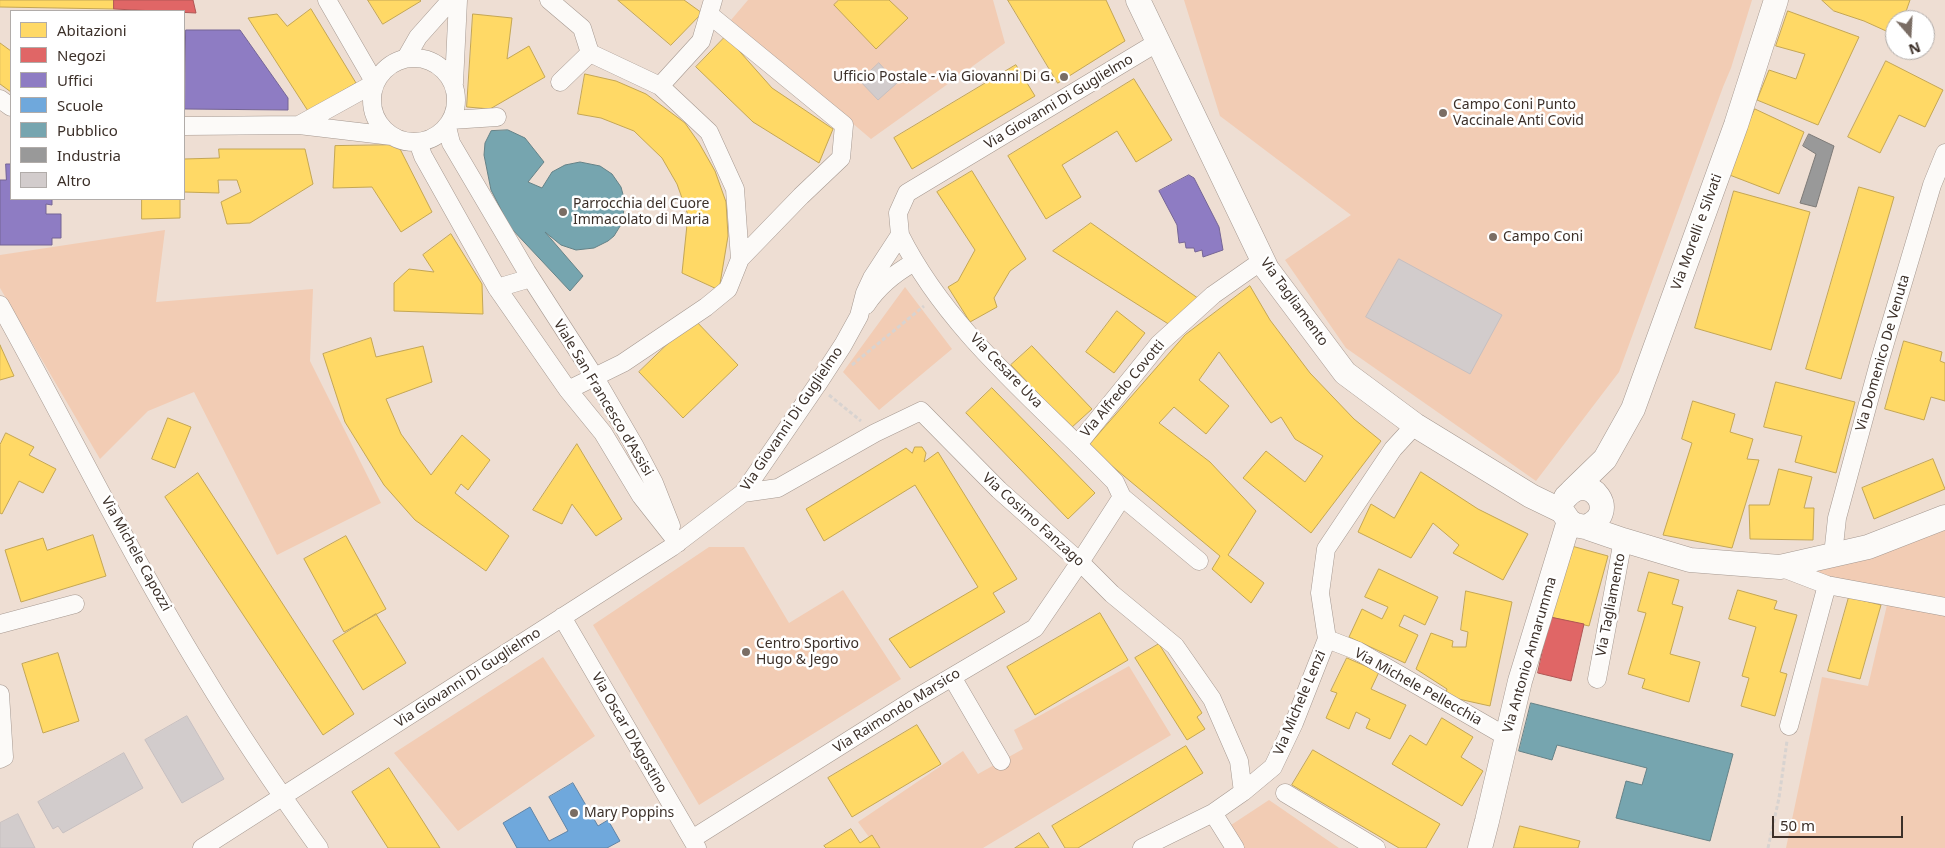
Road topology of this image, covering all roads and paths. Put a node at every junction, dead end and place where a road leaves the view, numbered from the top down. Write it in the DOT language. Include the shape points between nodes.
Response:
graph roads {
  1 [pos="327,0"];
  2 [pos="451,0"];
  3 [pos="458,0"];
  4 [pos="550,0"];
  5 [pos="1138,0"];
  6 [pos="1776,0"];
  7 [pos="712,8"];
  8 [pos="1158,42"];
  9 [pos="590,53"];
  10 [pos="406,58"];
  11 [pos="560,82"];
  12 [pos="375,83"];
  13 [pos="454,83"];
  14 [pos="660,86"];
  15 [pos="497,117"];
  16 [pos="449,123"];
  17 [pos="299,125"];
  18 [pos="185,126"];
  19 [pos="392,136"];
  20 [pos="418,142"];
  21 [pos="1945,153"];
  22 [pos="900,235"];
  23 [pos="740,258"];
  24 [pos="1263,260"];
  25 [pos="914,263"];
  26 [pos="531,278"];
  27 [pos="497,288"];
  28 [pos="0,305"];
  29 [pos="922,309"];
  30 [pos="859,316"];
  31 [pos="850,367"];
  32 [pos="594,376"];
  33 [pos="826,389"];
  34 [pos="568,390"];
  35 [pos="1415,425"];
  36 [pos="874,433"];
  37 [pos="1078,444"];
  38 [pos="1605,459"];
  39 [pos="743,493"];
  40 [pos="1122,497"];
  41 [pos="1579,508"];
  42 [pos="1945,517"];
  43 [pos="1623,540"];
  44 [pos="678,543"];
  45 [pos="1832,555"];
  46 [pos="1199,561"];
  47 [pos="1080,562"];
  48 [pos="1780,567"];
  49 [pos="1827,585"];
  50 [pos="75,604"];
  51 [pos="1945,607"];
  52 [pos="562,618"];
  53 [pos="0,624"];
  54 [pos="1327,639"];
  55 [pos="952,677"];
  56 [pos="1596,680"];
  57 [pos="0,694"];
  58 [pos="1789,726"];
  59 [pos="1507,737"];
  60 [pos="0,759"];
  61 [pos="1001,761"];
  62 [pos="1243,792"];
  63 [pos="1285,793"];
  64 [pos="282,797"];
  65 [pos="1214,814"];
  66 [pos="694,843"];
  67 [pos="202,848"];
  68 [pos="319,848"];
  69 [pos="1142,848"];
  70 [pos="1234,848"];
  71 [pos="1376,848"];
  72 [pos="1480,848"];
  73 [pos="1768,848"];
  1 -- 12 [label="street"];
  2 -- 10 [label="street" via="418,37"];
  3 -- 13 [label="street"];
  4 -- 9 [label="street" via="582,28"];
  5 -- 8 [label="main road, Via Tagliamento"];
  6 -- 38 [label="main road, Via Morelli e Silvati" via="1736,125 1633,409"];
  7 -- 14 [label="street" via="701,41"];
  7 -- 23 [label="street" via="844,126 842,158"];
  8 -- 22 [label="street, Via Giovanni Di Guglielmo" via="907,193 898,213"];
  8 -- 24 [label="main road, Via Tagliamento"];
  9 -- 11 [label="street"];
  9 -- 14 [label="street"];
  10 -- 12 [label="street" via="382,71"];
  10 -- 13 [label="street" via="434,62"];
  12 -- 17 [label="street"];
  12 -- 19 [label="street" via="372,106 382,128"];
  13 -- 16 [label="street" via="456,108"];
  14 -- 23 [label="street" via="709,132 735,189"];
  15 -- 16 [label="street"];
  16 -- 20 [label="street" via="429,140"];
  16 -- 26 [label="street, Viale San Francesco d'Assisi" via="451,143"];
  17 -- 18 [label="street"];
  17 -- 19 [label="street"];
  19 -- 20 [label="street"];
  20 -- 27 [label="street, Viale San Francesco d'Assisi" via="422,156"];
  21 -- 45 [label="street, Via Domenico De Venuta" via="1932,185 1879,363 1837,518"];
  22 -- 25 [label="street, Via Cesare Uva"];
  22 -- 30 [label="street, Via Giovanni Di Guglielmo" via="872,278"];
  23 -- 32 [label="street" via="728,289 623,363"];
  24 -- 35 [label="main road, Via Tagliamento" via="1266,269 1345,372"];
  24 -- 37 [label="street, Via Alfredo Covotti" via="1213,295 1160,344"];
  25 -- 30 [label="street" via="887,282"];
  25 -- 37 [label="street, Via Cesare Uva" via="952,314 994,361"];
  26 -- 27 [label="street"];
  26 -- 32 [label="street, Viale San Francesco d'Assisi"];
  27 -- 34 [label="street, Viale San Francesco d'Assisi"];
  28 -- 64 [label="street, Via Michele Capozzi" via="132,550 202,672"];
  29 -- 31 [label="path"];
  30 -- 33 [label="street, Via Giovanni Di Guglielmo" via="843,345"];
  32 -- 34 [label="street"];
  32 -- 44 [label="street, Viale San Francesco d'Assisi" via="654,483"];
  33 -- 36 [label="path"];
  33 -- 39 [label="street, Via Giovanni Di Guglielmo"];
  34 -- 44 [label="street, Viale San Francesco d'Assisi" via="603,433 640,496"];
  35 -- 41 [label="main road, Via Tagliamento" via="1531,496"];
  35 -- 54 [label="street, Via Michele Lenzi" via="1393,449 1326,548 1320,593"];
  36 -- 39 [label="street, Via Cosimo Fanzago" via="778,488"];
  36 -- 47 [label="street, Via Cosimo Fanzago" via="921,411 999,490"];
  37 -- 40 [label="street, Via Cesare Uva" via="1115,482"];
  38 -- 41 [label="main road, Via Antonio Annarumma"];
  39 -- 44 [label="street, Via Giovanni Di Guglielmo"];
  40 -- 46 [label="street, Via Cesare Uva"];
  40 -- 47 [label="street"];
  41 -- 43 [label="main road"];
  41 -- 59 [label="main road, Via Antonio Annarumma" via="1520,681"];
  42 -- 45 [label="main road, Via Tagliamento" via="1868,547"];
  43 -- 48 [label="main road, Via Tagliamento" via="1690,560"];
  43 -- 56 [label="street, Via Tagliamento"];
  44 -- 52 [label="street, Via Giovanni Di Guglielmo"];
  45 -- 48 [label="main road, Via Tagliamento"];
  47 -- 55 [label="street, Via Raimondo Marsico" via="1035,628"];
  47 -- 62 [label="street, Via Cosimo Fanzago" via="1112,594 1175,646 1202,684 1240,761"];
  48 -- 49 [label="street, Via Tagliamento"];
  49 -- 51 [label="street, Via Tagliamento"];
  49 -- 58 [label="street"];
  50 -- 53 [label="street"];
  52 -- 64 [label="street, Via Giovanni Di Guglielmo"];
  52 -- 66 [label="street, Via Oscar D'Agostino"];
  54 -- 59 [label="street, Via Michele Pellecchia" via="1358,652"];
  54 -- 62 [label="street, Via Michele Lenzi" via="1273,767"];
  55 -- 61 [label="street"];
  55 -- 66 [label="street, Via Raimondo Marsico"];
  57 -- 60 [label="street" via="4,757"];
  58 -- 73 [label="path"];
  59 -- 72 [label="main road, Via Antonio Annarumma"];
  62 -- 65 [label="street, Via Michele Lenzi"];
  63 -- 71 [label="street"];
  64 -- 67 [label="street, Via Giovanni Di Guglielmo"];
  64 -- 68 [label="street, Via Michele Capozzi"];
  65 -- 69 [label="street, Via Michele Lenzi"];
  65 -- 70 [label="street"];
}
